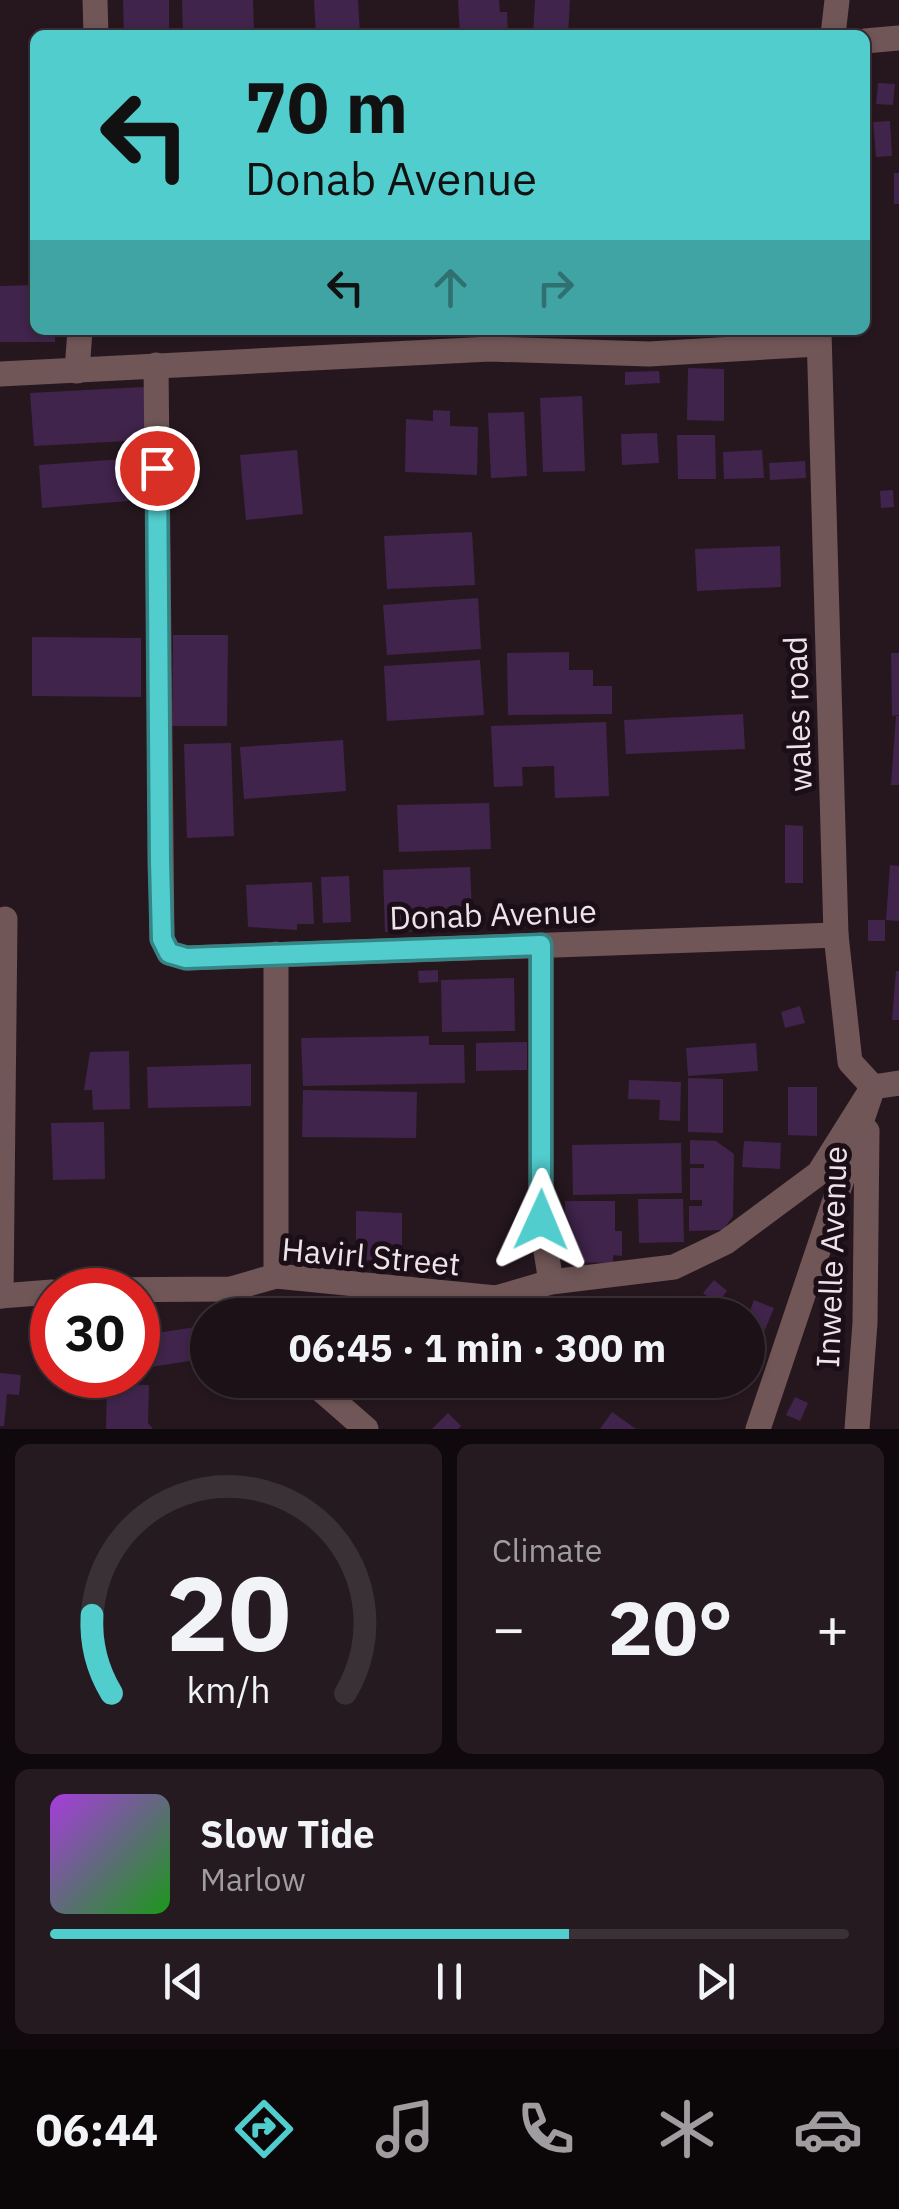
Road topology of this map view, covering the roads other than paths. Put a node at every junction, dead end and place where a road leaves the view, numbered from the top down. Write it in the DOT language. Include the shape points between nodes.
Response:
graph roads {
  1 [pos="95,0"];
  2 [pos="837,0"];
  3 [pos="96,30"];
  4 [pos="834,30"];
  5 [pos="899,38"];
  6 [pos="870,41"];
  7 [pos="80,335"];
  8 [pos="818,337"];
  9 [pos="156,365"];
  10 [pos="77,371"];
  11 [pos="0,374"];
  12 [pos="5,919"];
  13 [pos="836,935"];
  14 [pos="541,945"];
  15 [pos="276,954"];
  16 [pos="899,1084"];
  17 [pos="872,1087"];
  18 [pos="276,1276"];
  19 [pos="552,1282"];
  20 [pos="160,1289"];
  21 [pos="232,1289"];
  22 [pos="30,1294"];
  23 [pos="1,1296"];
  24 [pos="238,1298"];
  25 [pos="331,1398"];
  26 [pos="366,1429"];
  27 [pos="758,1429"];
  28 [pos="857,1429"];
  1 -- 3 [label="street"];
  2 -- 4 [label="street"];
  5 -- 6 [label="street"];
  7 -- 10 [label="street"];
  8 -- 9 [label="street" via="649,354 490,348"];
  8 -- 13 [label="street, wales road"];
  9 -- 10 [label="street"];
  9 -- 15 [label="street, Donab Avenue" via="162,939 169,953 186,958"];
  10 -- 11 [label="street"];
  12 -- 23 [label="street"];
  13 -- 14 [label="street, Donab Avenue"];
  13 -- 17 [label="street, wales road" via="850,1062"];
  14 -- 15 [label="street, Donab Avenue"];
  14 -- 19 [label="street" via="541,1220"];
  15 -- 18 [label="street"];
  16 -- 17 [label="street"];
  17 -- 19 [label="street, Havirl Street" via="819,1174 726,1242 674,1267"];
  17 -- 27 [label="street"];
  17 -- 28 [label="street, Inwelle Avenue"];
  18 -- 19 [label="street, Havirl Street" via="496,1298"];
  18 -- 21 [label="street, Havirl Street"];
  20 -- 21 [label="street, Havirl Street"];
  21 -- 24 [label="street"];
  22 -- 23 [label="street"];
  25 -- 26 [label="street"];
}
